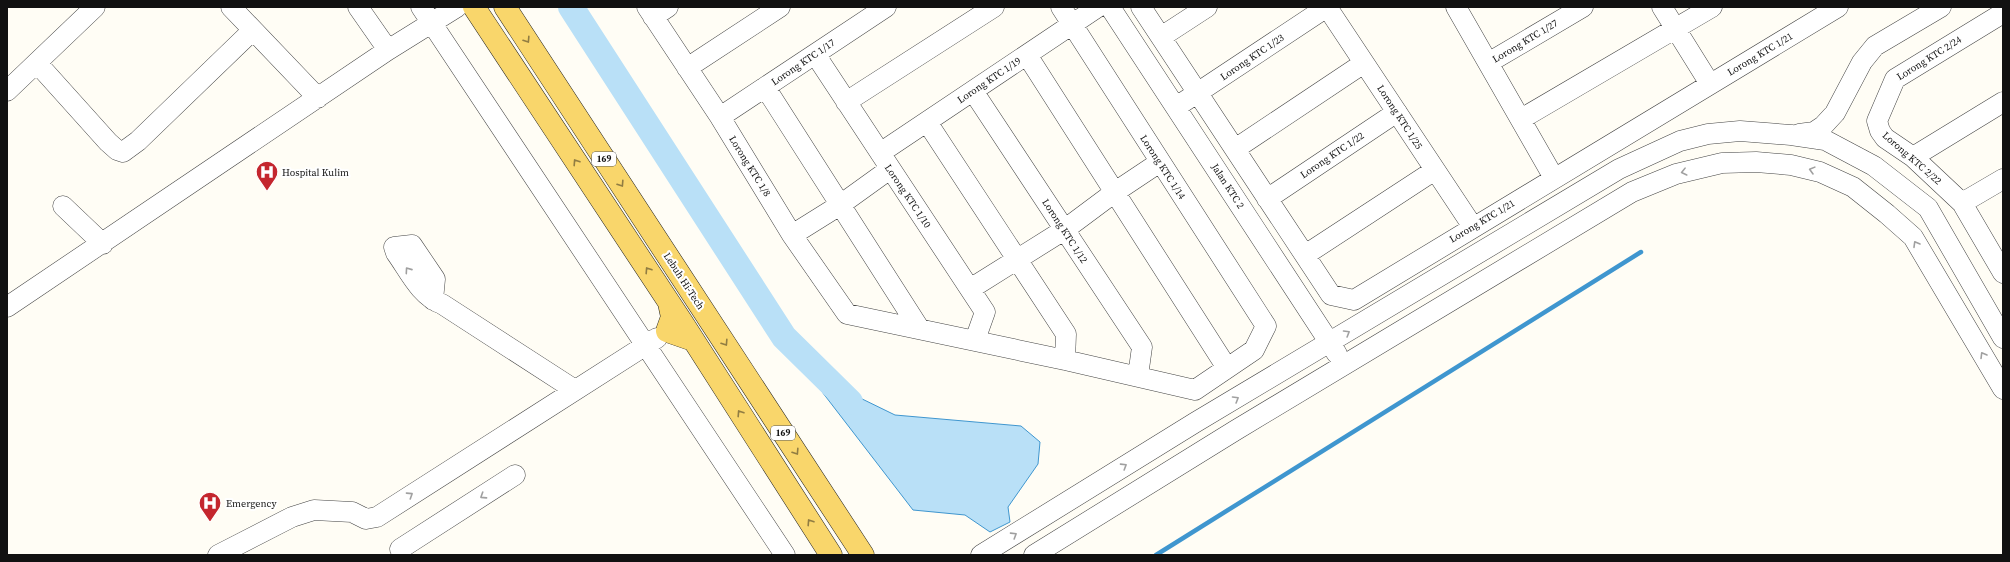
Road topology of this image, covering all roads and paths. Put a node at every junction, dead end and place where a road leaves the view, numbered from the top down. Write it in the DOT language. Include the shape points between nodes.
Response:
graph roads {
  1 [pos="95,7"];
  2 [pos="231,7"];
  3 [pos="358,7"];
  4 [pos="421,7"];
  5 [pos="457,7"];
  6 [pos="474,7"];
  7 [pos="505,7"];
  8 [pos="780,7"];
  9 [pos="886,7"];
  10 [pos="994,7"];
  11 [pos="1061,7"];
  12 [pos="1098,7"];
  13 [pos="1110,7"];
  14 [pos="1141,7"];
  15 [pos="1207,7"];
  16 [pos="1327,7"];
  17 [pos="1457,7"];
  18 [pos="1583,7"];
  19 [pos="1662,7"];
  20 [pos="1712,7"];
  21 [pos="1838,7"];
  22 [pos="1941,7"];
  23 [pos="656,10"];
  24 [pos="2003,13"];
  25 [pos="859,14"];
  26 [pos="432,24"];
  27 [pos="1072,25"];
  28 [pos="1676,29"];
  29 [pos="253,30"];
  30 [pos="1161,37"];
  31 [pos="388,50"];
  32 [pos="815,54"];
  33 [pos="1027,55"];
  34 [pos="37,62"];
  35 [pos="1364,63"];
  36 [pos="1488,63"];
  37 [pos="687,68"];
  38 [pos="1710,84"];
  39 [pos="765,88"];
  40 [pos="7,91"];
  41 [pos="972,91"];
  42 [pos="1198,93"];
  43 [pos="318,98"];
  44 [pos="846,102"];
  45 [pos="2003,102"];
  46 [pos="1176,107"];
  47 [pos="1397,112"];
  48 [pos="1835,113"];
  49 [pos="720,118"];
  50 [pos="1521,119"];
  51 [pos="1877,121"];
  52 [pos="927,122"];
  53 [pos="1791,135"];
  54 [pos="1235,149"];
  55 [pos="1844,150"];
  56 [pos="1914,158"];
  57 [pos="885,161"];
  58 [pos="1160,162"];
  59 [pos="1435,170"];
  60 [pos="1554,178"];
  61 [pos="2003,179"];
  62 [pos="1115,192"];
  63 [pos="1267,198"];
  64 [pos="1962,203"];
  65 [pos="840,205"];
  66 [pos="64,206"];
  67 [pos="1473,227"];
  68 [pos="1064,230"];
  69 [pos="792,235"];
  70 [pos="103,244"];
  71 [pos="1305,255"];
  72 [pos="1017,259"];
  73 [pos="2003,273"];
  74 [pos="970,289"];
  75 [pos="433,300"];
  76 [pos="7,307"];
  77 [pos="703,310"];
  78 [pos="919,328"];
  79 [pos="681,331"];
  80 [pos="2003,338"];
  81 [pos="975,340"];
  82 [pos="1330,343"];
  83 [pos="646,345"];
  84 [pos="1065,360"];
  85 [pos="1344,366"];
  86 [pos="1228,368"];
  87 [pos="1138,376"];
  88 [pos="2003,389"];
  89 [pos="574,390"];
  90 [pos="515,475"];
  91 [pos="400,549"];
  92 [pos="218,555"];
  93 [pos="785,555"];
  94 [pos="831,555"];
  95 [pos="863,555"];
  96 [pos="980,555"];
  97 [pos="1034,555"];
  1 -- 34 [label="street"];
  2 -- 29 [label="street"];
  3 -- 31 [label="street"];
  4 -- 26 [label="street"];
  5 -- 26 [label="street"];
  79 -- 6 [label="main road, 169, one-way" via="669,303"];
  7 -- 77 [label="main road, Lebuh Hi-Tech / 169, one-way"];
  8 -- 37 [label="street"];
  9 -- 25 [label="street, Lorong KTC 1/17"];
  10 -- 44 [label="street"];
  11 -- 27 [label="street, Lorong KTC 1/14"];
  12 -- 27 [label="street, Lorong KTC 1/19"];
  13 -- 46 [label="street, Jalan KTC 2"];
  14 -- 30 [label="street"];
  15 -- 30 [label="street"];
  16 -- 35 [label="street, Lorong KTC 1/25"];
  16 -- 42 [label="street, Lorong KTC 1/23"];
  17 -- 36 [label="street"];
  18 -- 36 [label="street, Lorong KTC 1/27"];
  19 -- 28 [label="street"];
  20 -- 28 [label="street"];
  21 -- 38 [label="street, Lorong KTC 1/21"];
  22 -- 48 [label="street" via="1875,46 1862,62"];
  23 -- 37 [label="street, Lorong KTC 1/8"];
  24 -- 51 [label="street, Lorong KTC 2/24" via="1895,79"];
  25 -- 32 [label="street, Lorong KTC 1/17"];
  26 -- 31 [label="street"];
  26 -- 83 [label="street"];
  27 -- 33 [label="street, Lorong KTC 1/19"];
  27 -- 58 [label="street, Lorong KTC 1/14"];
  28 -- 38 [label="street"];
  28 -- 50 [label="street"];
  29 -- 34 [label="street" via="138,141 122,152 108,142"];
  29 -- 43 [label="street"];
  30 -- 42 [label="street"];
  31 -- 43 [label="street"];
  32 -- 39 [label="street, Lorong KTC 1/17"];
  32 -- 44 [label="street, Lorong KTC 1/10"];
  33 -- 41 [label="street, Lorong KTC 1/19"];
  33 -- 62 [label="street"];
  34 -- 40 [label="street"];
  35 -- 47 [label="street, Lorong KTC 1/25"];
  35 -- 54 [label="street"];
  36 -- 50 [label="street"];
  37 -- 49 [label="street, Lorong KTC 1/8"];
  38 -- 60 [label="street, Lorong KTC 1/21"];
  39 -- 49 [label="street, Lorong KTC 1/17"];
  39 -- 65 [label="street"];
  41 -- 52 [label="street, Lorong KTC 1/19"];
  41 -- 68 [label="street, Lorong KTC 1/12"];
  42 -- 46 [label="street, Lorong KTC 1/23"];
  42 -- 54 [label="street, Lorong KTC 1/21"];
  43 -- 70 [label="street"];
  44 -- 57 [label="street, Lorong KTC 1/10"];
  45 -- 56 [label="street"];
  46 -- 82 [label="street, Jalan KTC 2"];
  47 -- 59 [label="street, Lorong KTC 1/25"];
  47 -- 63 [label="street, Lorong KTC 1/22"];
  48 -- 53 [label="street" via="1814,132"];
  48 -- 55 [label="street" via="1834,128"];
  49 -- 69 [label="street, Lorong KTC 1/8"];
  50 -- 60 [label="street"];
  51 -- 56 [label="street, Lorong KTC 2/22" via="1880,131 1886,138"];
  52 -- 57 [label="street, Lorong KTC 1/19"];
  52 -- 72 [label="street"];
  53 -- 55 [label="street" via="1825,140"];
  82 -- 53 [label="street, one-way" via="1619,169 1680,141 1708,134 1740,131"];
  54 -- 63 [label="street, Lorong KTC 1/21"];
  55 -- 80 [label="street" via="1874,166 1928,208"];
  56 -- 64 [label="street, Lorong KTC 2/22"];
  57 -- 65 [label="street, Lorong KTC 1/19"];
  57 -- 74 [label="street, Lorong KTC 1/10"];
  58 -- 62 [label="street"];
  58 -- 86 [label="street, Lorong KTC 1/14" via="1266,326 1254,350"];
  59 -- 67 [label="street, Lorong KTC 1/25"];
  59 -- 71 [label="street"];
  60 -- 67 [label="street, Lorong KTC 1/21"];
  61 -- 64 [label="street"];
  62 -- 68 [label="street"];
  62 -- 86 [label="street"];
  63 -- 71 [label="street, Lorong KTC 1/21"];
  64 -- 73 [label="street, Lorong KTC 2/22"];
  65 -- 69 [label="street, Lorong KTC 1/19"];
  65 -- 78 [label="street"];
  66 -- 70 [label="street"];
  67 -- 71 [label="street, Lorong KTC 1/21" via="1354,300 1331,295"];
  68 -- 72 [label="street"];
  68 -- 87 [label="street, Lorong KTC 1/12" via="1142,348"];
  69 -- 78 [label="street, Lorong KTC 1/8" via="847,314"];
  70 -- 76 [label="street"];
  72 -- 74 [label="street"];
  72 -- 84 [label="street" via="1066,334"];
  74 -- 81 [label="street, Lorong KTC 1/10" via="985,312"];
  75 -- 89 [label="street"];
  77 -- 79 [label="main road"];
  77 -- 95 [label="main road, Lebuh Hi-Tech / 169, one-way"];
  78 -- 81 [label="street"];
  79 -- 83 [label="street"];
  94 -- 79 [label="main road, 169, one-way"];
  81 -- 84 [label="street"];
  82 -- 85 [label="street, Jalan KTC 2"];
  96 -- 82 [label="street, one-way"];
  83 -- 89 [label="street"];
  83 -- 93 [label="street"];
  84 -- 87 [label="street"];
  88 -- 85 [label="street, one-way" via="1913,237 1853,187 1820,172 1791,165 1756,162 1722,163 1676,174 1632,192"];
  85 -- 97 [label="street"];
  86 -- 87 [label="street" via="1194,390"];
  92 -- 89 [label="street, one-way" via="292,517 314,510 352,512 366,519 378,517"];
  90 -- 91 [label="street, one-way"];
}
